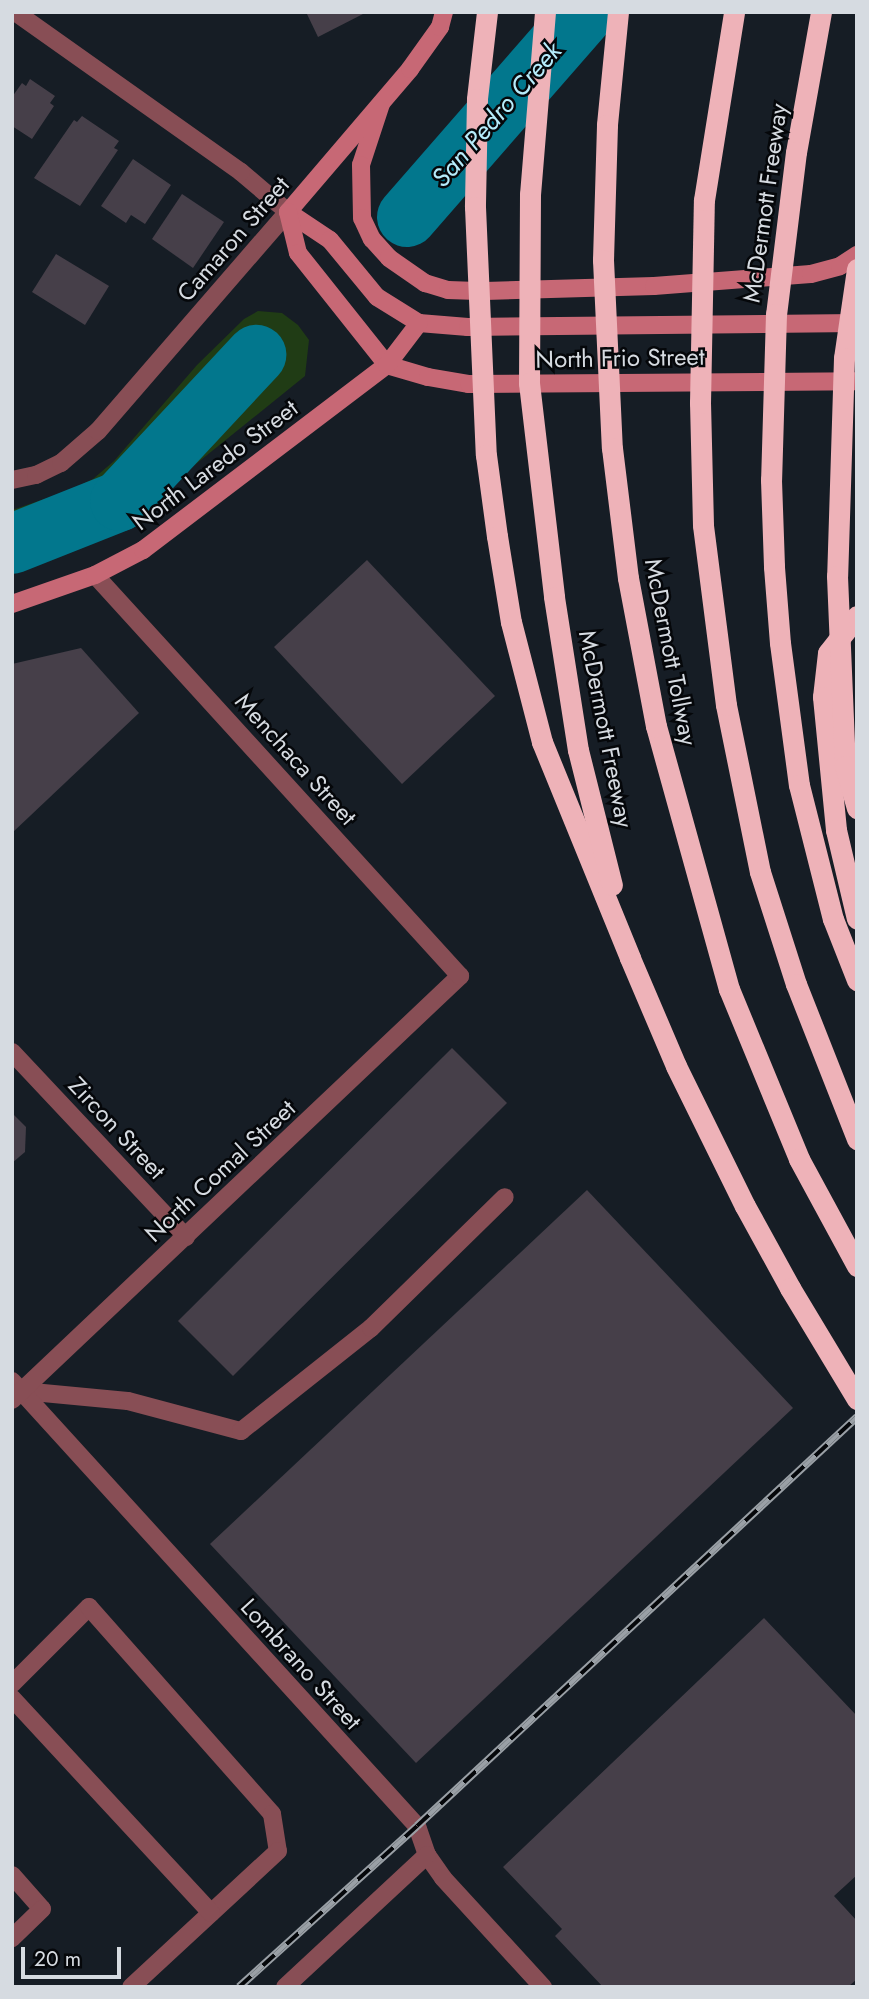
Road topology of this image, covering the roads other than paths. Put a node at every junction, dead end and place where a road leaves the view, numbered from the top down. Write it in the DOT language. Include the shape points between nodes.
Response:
graph roads {
  1 [pos="15,12"];
  2 [pos="444,12"];
  3 [pos="486,12"];
  4 [pos="545,12"];
  5 [pos="618,12"];
  6 [pos="734,12"];
  7 [pos="821,12"];
  8 [pos="381,104"];
  9 [pos="288,212"];
  10 [pos="857,254"];
  11 [pos="857,269"];
  12 [pos="419,323"];
  13 [pos="857,323"];
  14 [pos="387,365"];
  15 [pos="857,381"];
  16 [pos="12,481"];
  17 [pos="95,575"];
  18 [pos="12,604"];
  19 [pos="857,617"];
  20 [pos="857,808"];
  21 [pos="857,919"];
  22 [pos="630,958"];
  23 [pos="460,976"];
  24 [pos="857,981"];
  25 [pos="12,1052"];
  26 [pos="857,1139"];
  27 [pos="505,1197"];
  28 [pos="186,1237"];
  29 [pos="857,1266"];
  30 [pos="16,1391"];
  31 [pos="857,1399"];
  32 [pos="12,1684"];
  33 [pos="12,1698"];
  34 [pos="427,1855"];
  35 [pos="12,1875"];
  36 [pos="211,1913"];
  37 [pos="12,1938"];
  38 [pos="131,1987"];
  39 [pos="285,1987"];
  40 [pos="543,1987"];
  1 -- 9 [label="street" via="241,172"];
  2 -- 8 [label="main road, Camaron Street" via="429,44"];
  3 -- 22 [label="highway, bridge" via="477,99 475,207 486,455 496,536 511,622 542,742"];
  4 -- 22 [label="highway, McDermott Freeway, bridge" via="530,194 529,383 554,597 578,750"];
  5 -- 29 [label="highway, McDermott Tollway, bridge" via="607,125 603,260 612,448 628,578 656,726 729,989 799,1159"];
  6 -- 26 [label="highway, McDermott Tollway, bridge" via="704,200 703,525 726,705 760,872 796,984"];
  7 -- 24 [label="highway, McDermott Freeway, bridge" via="796,152 776,314 772,492 780,643 799,785 833,919"];
  8 -- 9 [label="main road, Camaron Street"];
  8 -- 10 [label="main road" via="361,165 362,218 372,239 389,257 425,283 448,290 485,291 654,286 811,274 839,266"];
  9 -- 12 [label="main road" via="330,240 377,297"];
  9 -- 14 [label="main road" via="298,253"];
  9 -- 16 [label="street, Camaron Street" via="98,431 61,463"];
  11 -- 20 [label="highway, bridge" via="844,358 837,576 845,766"];
  12 -- 13 [label="main road, North Frio Street" via="482,327"];
  12 -- 14 [label="main road, North Laredo Street"];
  14 -- 15 [label="main road, North Frio Street" via="469,384"];
  14 -- 17 [label="main road, North Laredo Street" via="190,517 143,550"];
  17 -- 18 [label="main road, North Laredo Street"];
  17 -- 23 [label="street, Menchaca Street"];
  19 -- 21 [label="highway" via="828,653 823,697 836,830"];
  22 -- 31 [label="highway, McDermott Freeway" via="676,1066 745,1206"];
  23 -- 28 [label="street, North Comal Street"];
  25 -- 28 [label="street, Zircon Street"];
  27 -- 30 [label="street" via="371,1328 241,1431 128,1401"];
  28 -- 30 [label="street, North Comal Street"];
  30 -- 34 [label="street, Lombrano Street" via="417,1826"];
  32 -- 36 [label="street" via="89,1607 272,1814 278,1851"];
  33 -- 36 [label="street"];
  34 -- 39 [label="street"];
  34 -- 40 [label="street, Lombrano Street"];
  35 -- 37 [label="street" via="43,1909"];
  36 -- 38 [label="street"];
}
